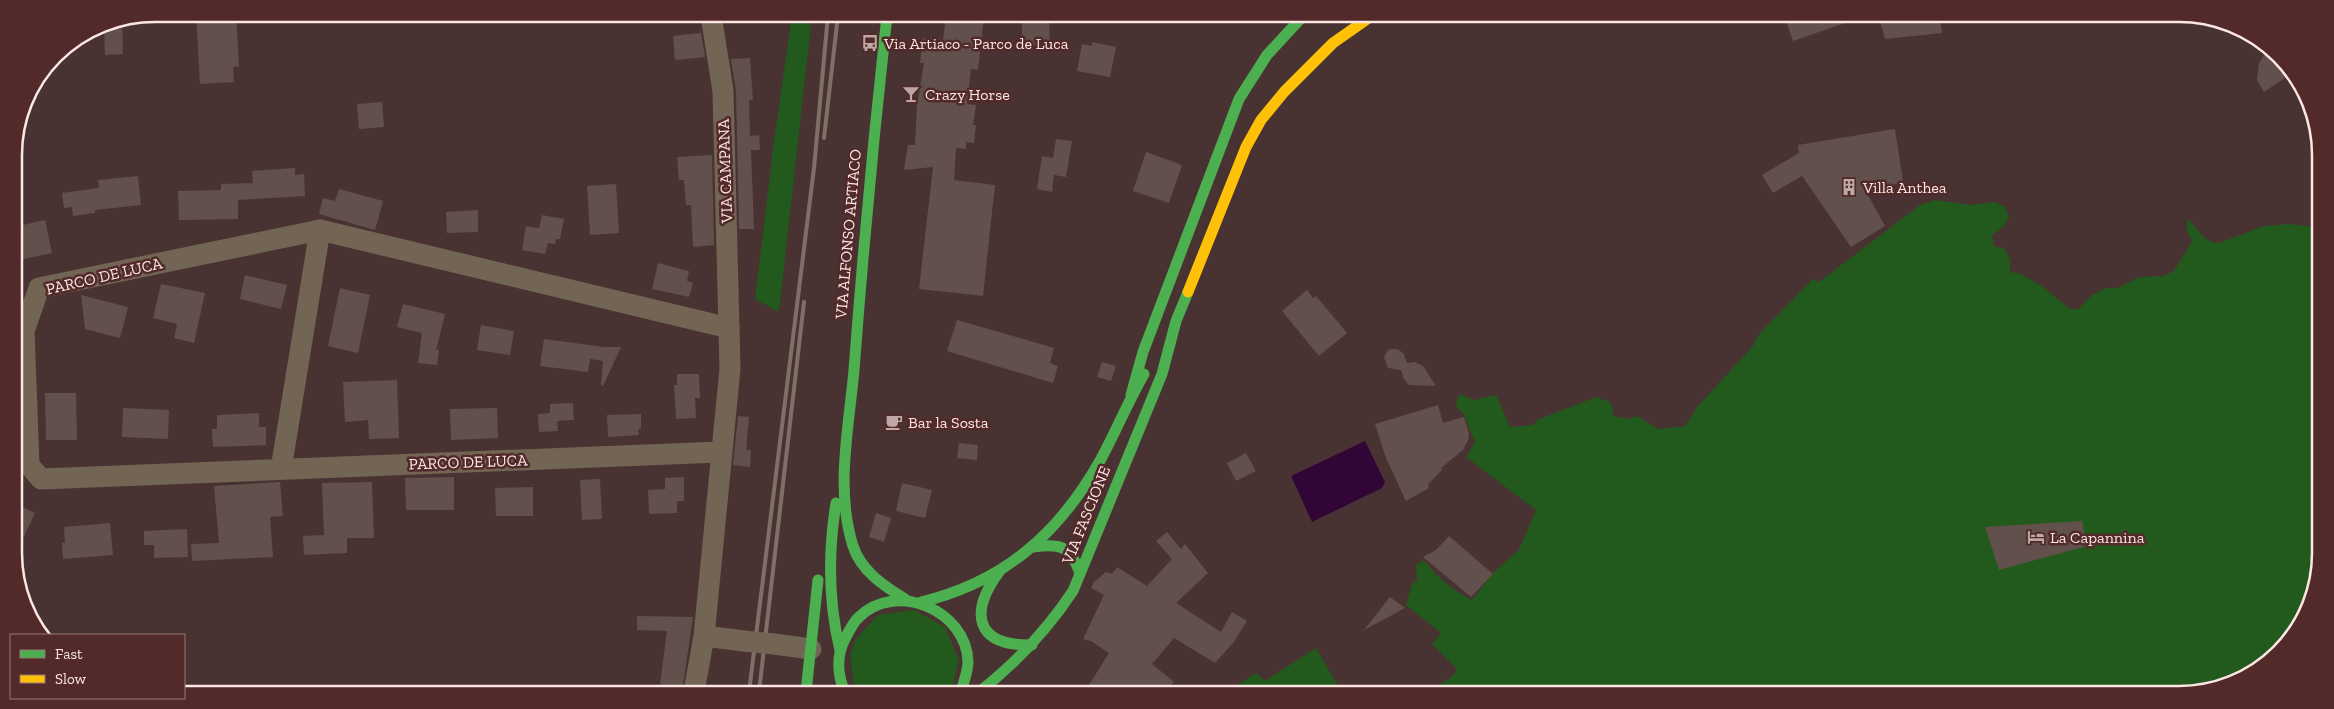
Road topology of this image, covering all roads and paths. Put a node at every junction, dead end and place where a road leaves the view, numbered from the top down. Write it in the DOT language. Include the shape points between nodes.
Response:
graph roads {
  1 [pos="712,22"];
  2 [pos="886,22"];
  3 [pos="1297,22"];
  4 [pos="1362,22"];
  5 [pos="320,230"];
  6 [pos="1176,321"];
  7 [pos="729,328"];
  8 [pos="1131,395"];
  9 [pos="720,452"];
  10 [pos="847,456"];
  11 [pos="281,469"];
  12 [pos="832,521"];
  13 [pos="1033,547"];
  14 [pos="999,572"];
  15 [pos="1080,573"];
  16 [pos="905,599"];
  17 [pos="921,602"];
  18 [pos="704,636"];
  19 [pos="1032,645"];
  20 [pos="811,648"];
  21 [pos="839,653"];
  22 [pos="826,678"];
  23 [pos="695,686"];
  24 [pos="807,686"];
  25 [pos="843,686"];
  26 [pos="963,686"];
  27 [pos="986,686"];
  1 -- 7 [label="street, VIA CAMPANA" via="723,91"];
  2 -- 10 [label="main road, VIA ALFONSO ARTIACO" via="870,167"];
  3 -- 8 [label="main road" via="1265,56 1239,99 1146,343"];
  4 -- 6 [label="main road, VIA FASCIONE" via="1311,63 1262,120 1234,177"];
  5 -- 7 [label="street, PARCO DE LUCA"];
  5 -- 11 [label="street"];
  5 -- 11 [label="street, PARCO DE LUCA" via="39,288 24,331 29,465 41,479"];
  6 -- 8 [label="main road, VIA FASCIONE"];
  6 -- 15 [label="main road, VIA FASCIONE" via="1162,374"];
  7 -- 9 [label="street, VIA CAMPANA" via="730,369"];
  8 -- 13 [label="main road, VIA FASCIONE" via="1101,460"];
  9 -- 11 [label="street, PARCO DE LUCA"];
  9 -- 18 [label="street, VIA CAMPANA"];
  10 -- 12 [label="main road"];
  10 -- 16 [label="main road" via="846,504 854,550 875,578"];
  12 -- 20 [label="main road" via="826,531 823,548"];
  12 -- 21 [label="main road" via="830,576"];
  13 -- 14 [label="main road, VIA FASCIONE"];
  13 -- 15 [label="main road" via="1052,544 1067,549"];
  14 -- 17 [label="main road, VIA FASCIONE" via="941,599"];
  14 -- 19 [label="main road" via="984,596 981,607 984,624 995,639 1006,644"];
  15 -- 19 [label="main road, VIA FASCIONE" via="1059,614"];
  16 -- 17 [label="main road"];
  16 -- 21 [label="main road" via="876,605 863,613 844,636"];
  17 -- 26 [label="main road" via="936,608 958,630 968,659"];
  18 -- 20 [label="street, bridge"];
  18 -- 23 [label="street, VIA CAMPANA"];
  19 -- 27 [label="main road, VIA FASCIONE"];
  20 -- 24 [label="main road"];
  21 -- 22 [label="main road"];
  21 -- 25 [label="main road"];
}
